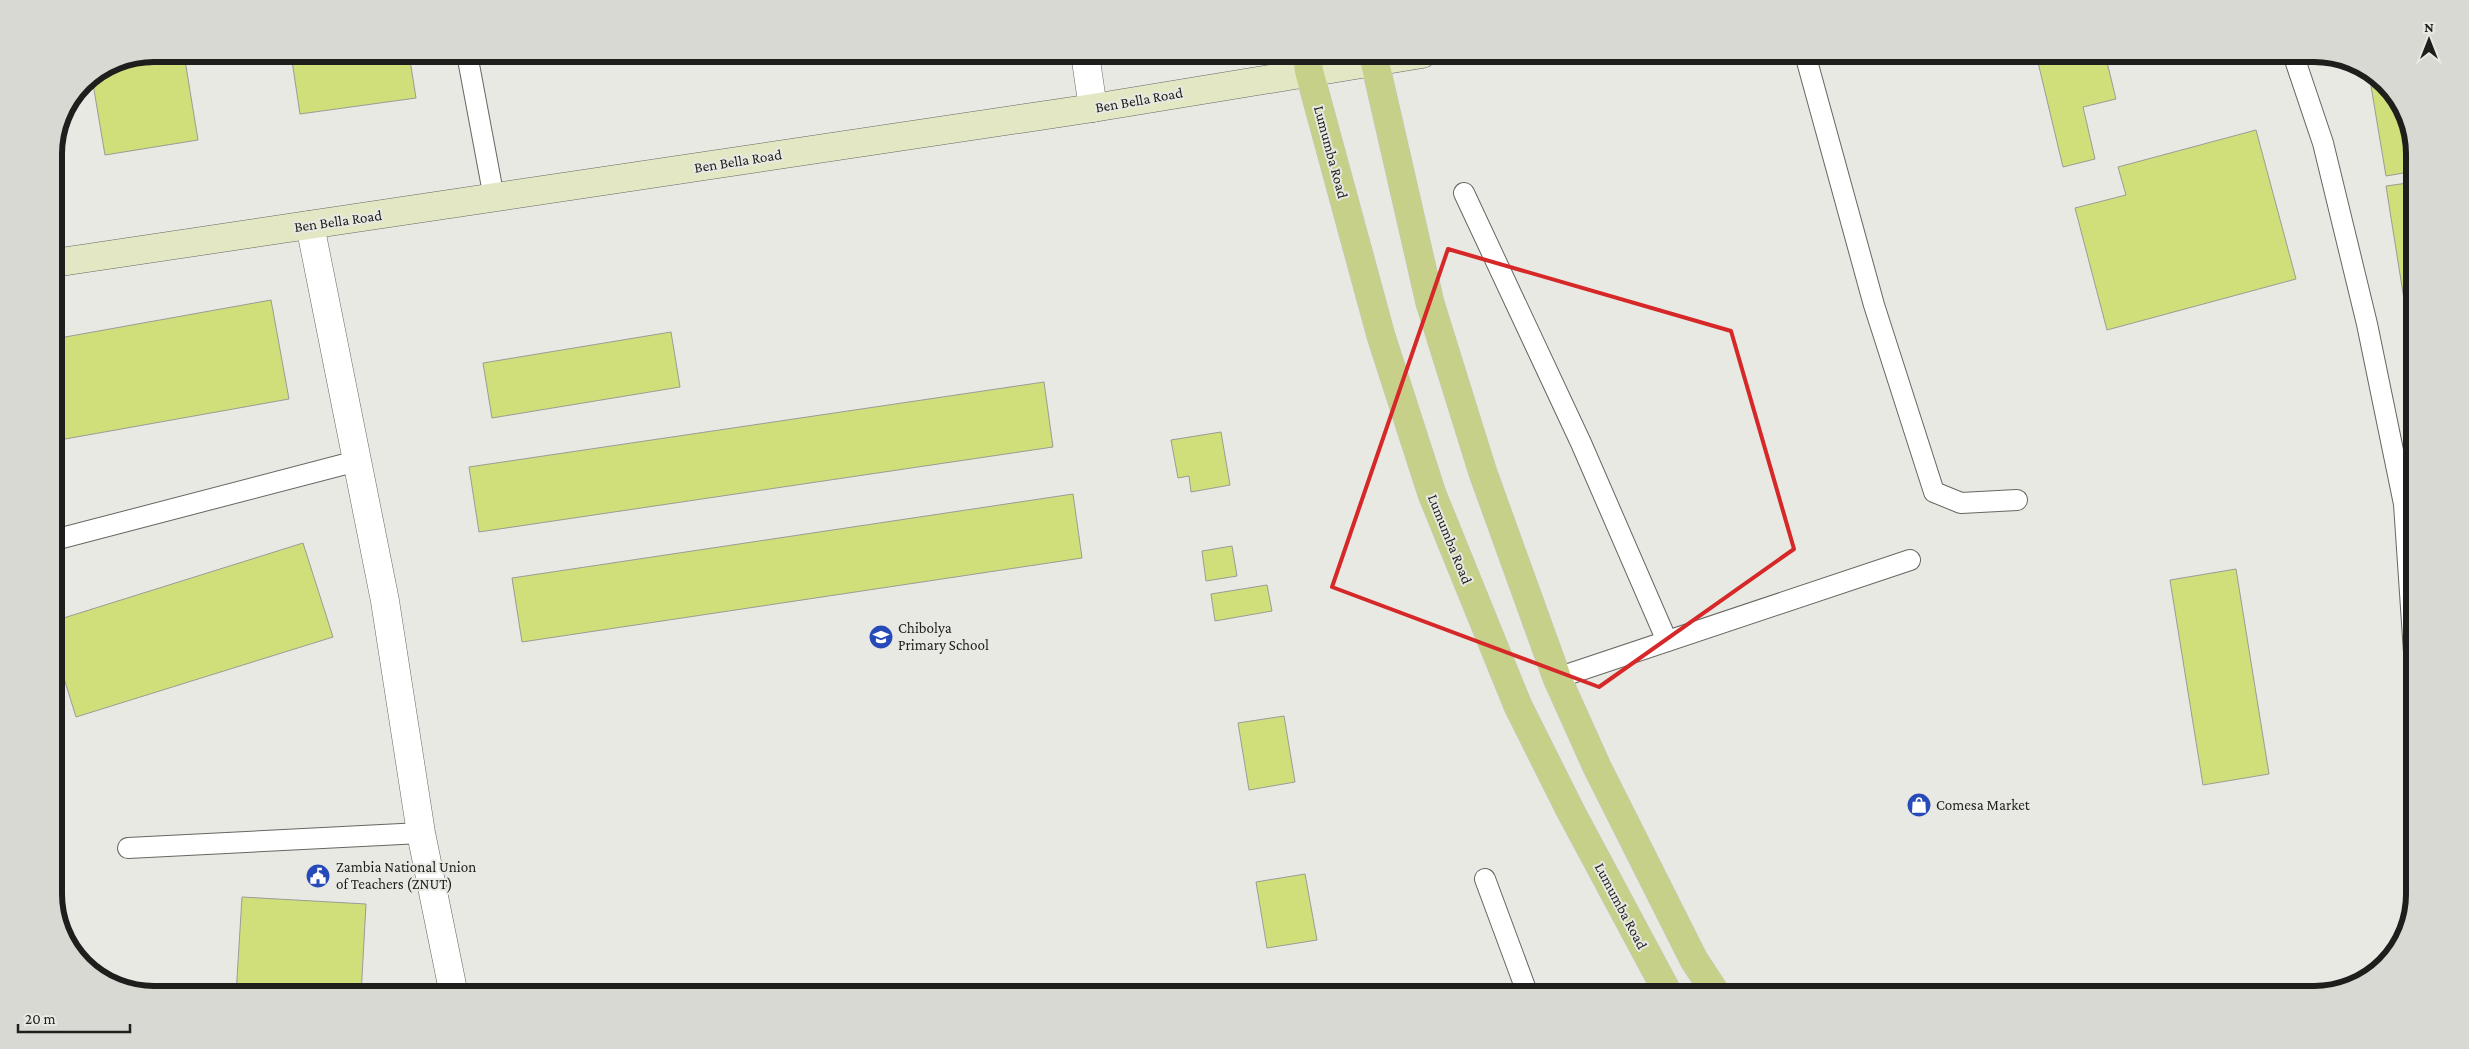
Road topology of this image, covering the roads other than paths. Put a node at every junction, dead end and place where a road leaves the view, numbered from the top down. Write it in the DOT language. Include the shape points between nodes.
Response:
graph roads {
  1 [pos="468,62"];
  2 [pos="1086,62"];
  3 [pos="1375,62"];
  4 [pos="1807,62"];
  5 [pos="2296,62"];
  6 [pos="1308,63"];
  7 [pos="1093,108"];
  8 [pos="1464,193"];
  9 [pos="494,198"];
  10 [pos="310,225"];
  11 [pos="63,262"];
  12 [pos="357,461"];
  13 [pos="2017,500"];
  14 [pos="2406,534"];
  15 [pos="63,538"];
  16 [pos="1910,560"];
  17 [pos="1668,640"];
  18 [pos="1557,678"];
  19 [pos="422,833"];
  20 [pos="128,848"];
  21 [pos="1485,879"];
  22 [pos="452,986"];
  23 [pos="1525,986"];
  24 [pos="1664,986"];
  25 [pos="1711,986"];
  1 -- 9 [label="lane"];
  2 -- 7 [label="street"];
  3 -- 18 [label="main road" via="1430,303 1483,473"];
  4 -- 13 [label="lane" via="1874,305 1934,492 1961,503"];
  5 -- 14 [label="lane" via="2323,143 2367,324 2404,504"];
  6 -- 7 [label="main road, Ben Bella Road"];
  6 -- 24 [label="main road, Lumumba Road" via="1382,336 1432,494 1518,706"];
  7 -- 9 [label="main road, Ben Bella Road"];
  8 -- 17 [label="lane"];
  9 -- 10 [label="main road, Ben Bella Road"];
  10 -- 11 [label="main road, Ben Bella Road"];
  10 -- 12 [label="street"];
  12 -- 15 [label="lane"];
  12 -- 19 [label="street" via="385,601"];
  16 -- 17 [label="lane"];
  17 -- 18 [label="lane"];
  18 -- 25 [label="main road" via="1694,960"];
  19 -- 20 [label="lane"];
  19 -- 22 [label="street"];
  21 -- 23 [label="lane"];
}
